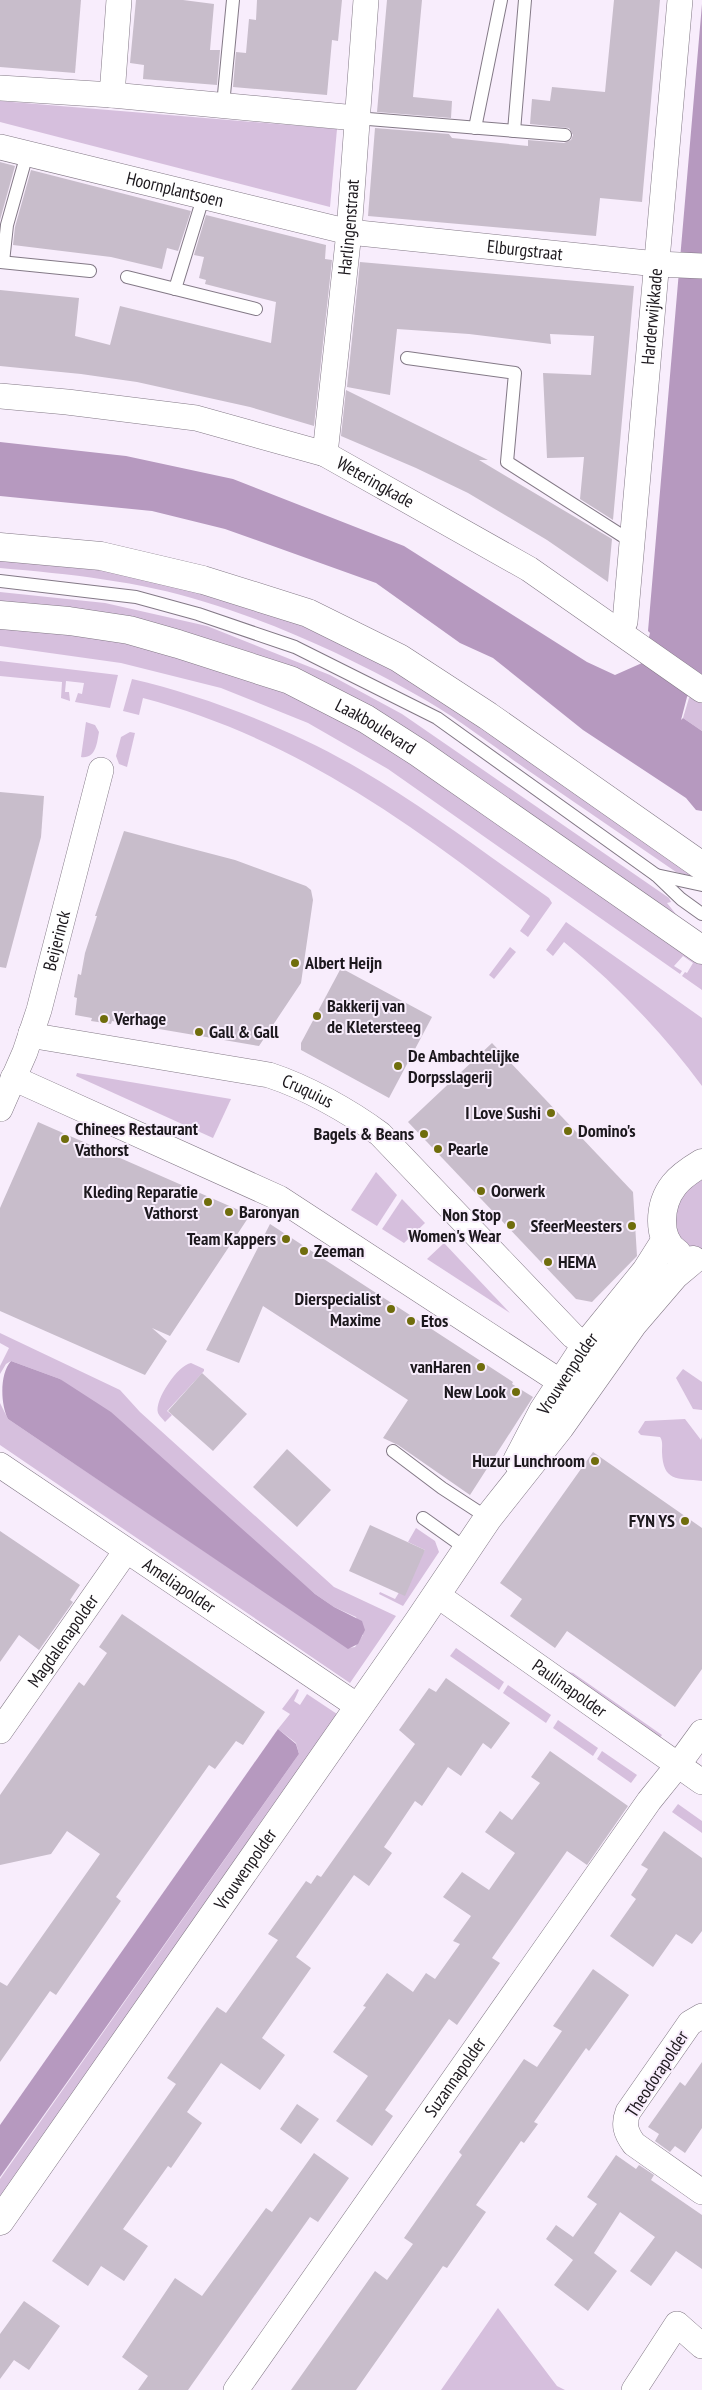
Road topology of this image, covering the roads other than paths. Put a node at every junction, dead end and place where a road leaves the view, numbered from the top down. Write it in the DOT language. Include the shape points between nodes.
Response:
graph roads {
  1 [pos="119,0"];
  2 [pos="233,0"];
  3 [pos="366,0"];
  4 [pos="500,0"];
  5 [pos="525,0"];
  6 [pos="680,0"];
  7 [pos="0,88"];
  8 [pos="112,95"];
  9 [pos="223,106"];
  10 [pos="356,118"];
  11 [pos="474,128"];
  12 [pos="514,131"];
  13 [pos="565,135"];
  14 [pos="0,147"];
  15 [pos="27,154"];
  16 [pos="203,198"];
  17 [pos="349,232"];
  18 [pos="2,262"];
  19 [pos="657,264"];
  20 [pos="697,265"];
  21 [pos="90,271"];
  22 [pos="127,277"];
  23 [pos="175,289"];
  24 [pos="256,309"];
  25 [pos="407,358"];
  26 [pos="0,396"];
  27 [pos="325,454"];
  28 [pos="632,542"];
  29 [pos="0,547"];
  30 [pos="0,581"];
  31 [pos="0,615"];
  32 [pos="618,631"];
  33 [pos="693,684"];
  34 [pos="101,770"];
  35 [pos="702,866"];
  36 [pos="656,875"];
  37 [pos="702,885"];
  38 [pos="702,914"];
  39 [pos="702,950"];
  40 [pos="31,1033"];
  41 [pos="13,1078"];
  42 [pos="0,1109"];
  43 [pos="702,1163"];
  44 [pos="666,1240"];
  45 [pos="698,1260"];
  46 [pos="596,1352"];
  47 [pos="571,1388"];
  48 [pos="393,1450"];
  49 [pos="0,1465"];
  50 [pos="423,1518"];
  51 [pos="488,1518"];
  52 [pos="468,1550"];
  53 [pos="126,1551"];
  54 [pos="437,1595"];
  55 [pos="359,1707"];
  56 [pos="0,1731"];
  57 [pos="702,1732"];
  58 [pos="678,1765"];
  59 [pos="702,1782"];
  60 [pos="702,2016"];
  61 [pos="702,2192"];
  62 [pos="0,2221"];
  63 [pos="702,2346"];
  64 [pos="236,2390"];
  65 [pos="634,2390"];
  1 -- 8 [label="street"];
  2 -- 9 [label="lane"];
  3 -- 10 [label="street, Harlingenstraat"];
  4 -- 11 [label="lane"];
  5 -- 12 [label="lane"];
  6 -- 19 [label="street, Harderwijkkade"];
  7 -- 8 [label="street"];
  8 -- 9 [label="street"];
  9 -- 10 [label="street"];
  10 -- 11 [label="lane"];
  10 -- 17 [label="street, Harlingenstraat"];
  11 -- 12 [label="lane"];
  12 -- 13 [label="lane"];
  14 -- 15 [label="street, Hoornplantsoen"];
  15 -- 16 [label="street, Hoornplantsoen"];
  15 -- 18 [label="lane" via="7,225"];
  16 -- 17 [label="street, Hoornplantsoen"];
  16 -- 23 [label="lane"];
  17 -- 19 [label="street, Elburgstraat"];
  17 -- 27 [label="street, Harlingenstraat"];
  18 -- 21 [label="lane"];
  19 -- 20 [label="street, Elburgstraat"];
  19 -- 28 [label="street, Harderwijkkade"];
  22 -- 23 [label="lane"];
  23 -- 24 [label="lane"];
  25 -- 28 [label="lane" via="515,373 507,462"];
  26 -- 27 [label="street, Weteringkade" via="196,418"];
  27 -- 32 [label="street, Weteringkade" via="529,569"];
  28 -- 32 [label="street, Harderwijkkade" via="625,622"];
  29 -- 35 [label="main road" via="101,556 203,580 308,613 399,658 488,716"];
  30 -- 36 [label="lane, Laakboulevard" via="136,597 295,647 437,718"];
  31 -- 39 [label="main road, Laakboulevard" via="129,630 290,680 366,719 411,748"];
  32 -- 33 [label="street, Weteringkade"];
  34 -- 40 [label="street, Beijerinck"];
  36 -- 37 [label="lane, Laakboulevard"];
  36 -- 38 [label="lane, Laakboulevard"];
  40 -- 41 [label="street, Beijerinck"];
  40 -- 46 [label="street, Cruquius" via="269,1076 286,1081 363,1121 380,1134 573,1336"];
  41 -- 42 [label="street, Beijerinck"];
  41 -- 47 [label="street" via="279,1198"];
  43 -- 44 [label="main road" via="674,1185 666,1199 662,1214"];
  44 -- 45 [label="main road, Vrouwenpolder" via="674,1251"];
  44 -- 46 [label="main road, Vrouwenpolder"];
  45 -- 46 [label="main road, Vrouwenpolder" via="674,1275"];
  46 -- 47 [label="main road, Vrouwenpolder"];
  47 -- 51 [label="main road, Vrouwenpolder" via="543,1411"];
  48 -- 51 [label="lane"];
  49 -- 53 [label="street, Ameliapolder"];
  50 -- 52 [label="lane"];
  51 -- 52 [label="main road, Vrouwenpolder"];
  52 -- 54 [label="main road, Vrouwenpolder"];
  53 -- 55 [label="street, Ameliapolder"];
  53 -- 56 [label="street, Magdalenapolder"];
  54 -- 55 [label="main road, Vrouwenpolder"];
  54 -- 58 [label="street, Paulinapolder"];
  55 -- 62 [label="main road, Vrouwenpolder"];
  57 -- 58 [label="street, Suzannapolder"];
  58 -- 59 [label="street, Paulinapolder"];
  58 -- 64 [label="street, Suzannapolder" via="648,1801"];
  60 -- 61 [label="street, Theodorapolder" via="690,2024 628,2112 625,2123 628,2137 634,2144"];
  63 -- 65 [label="street" via="677,2324"];
}
